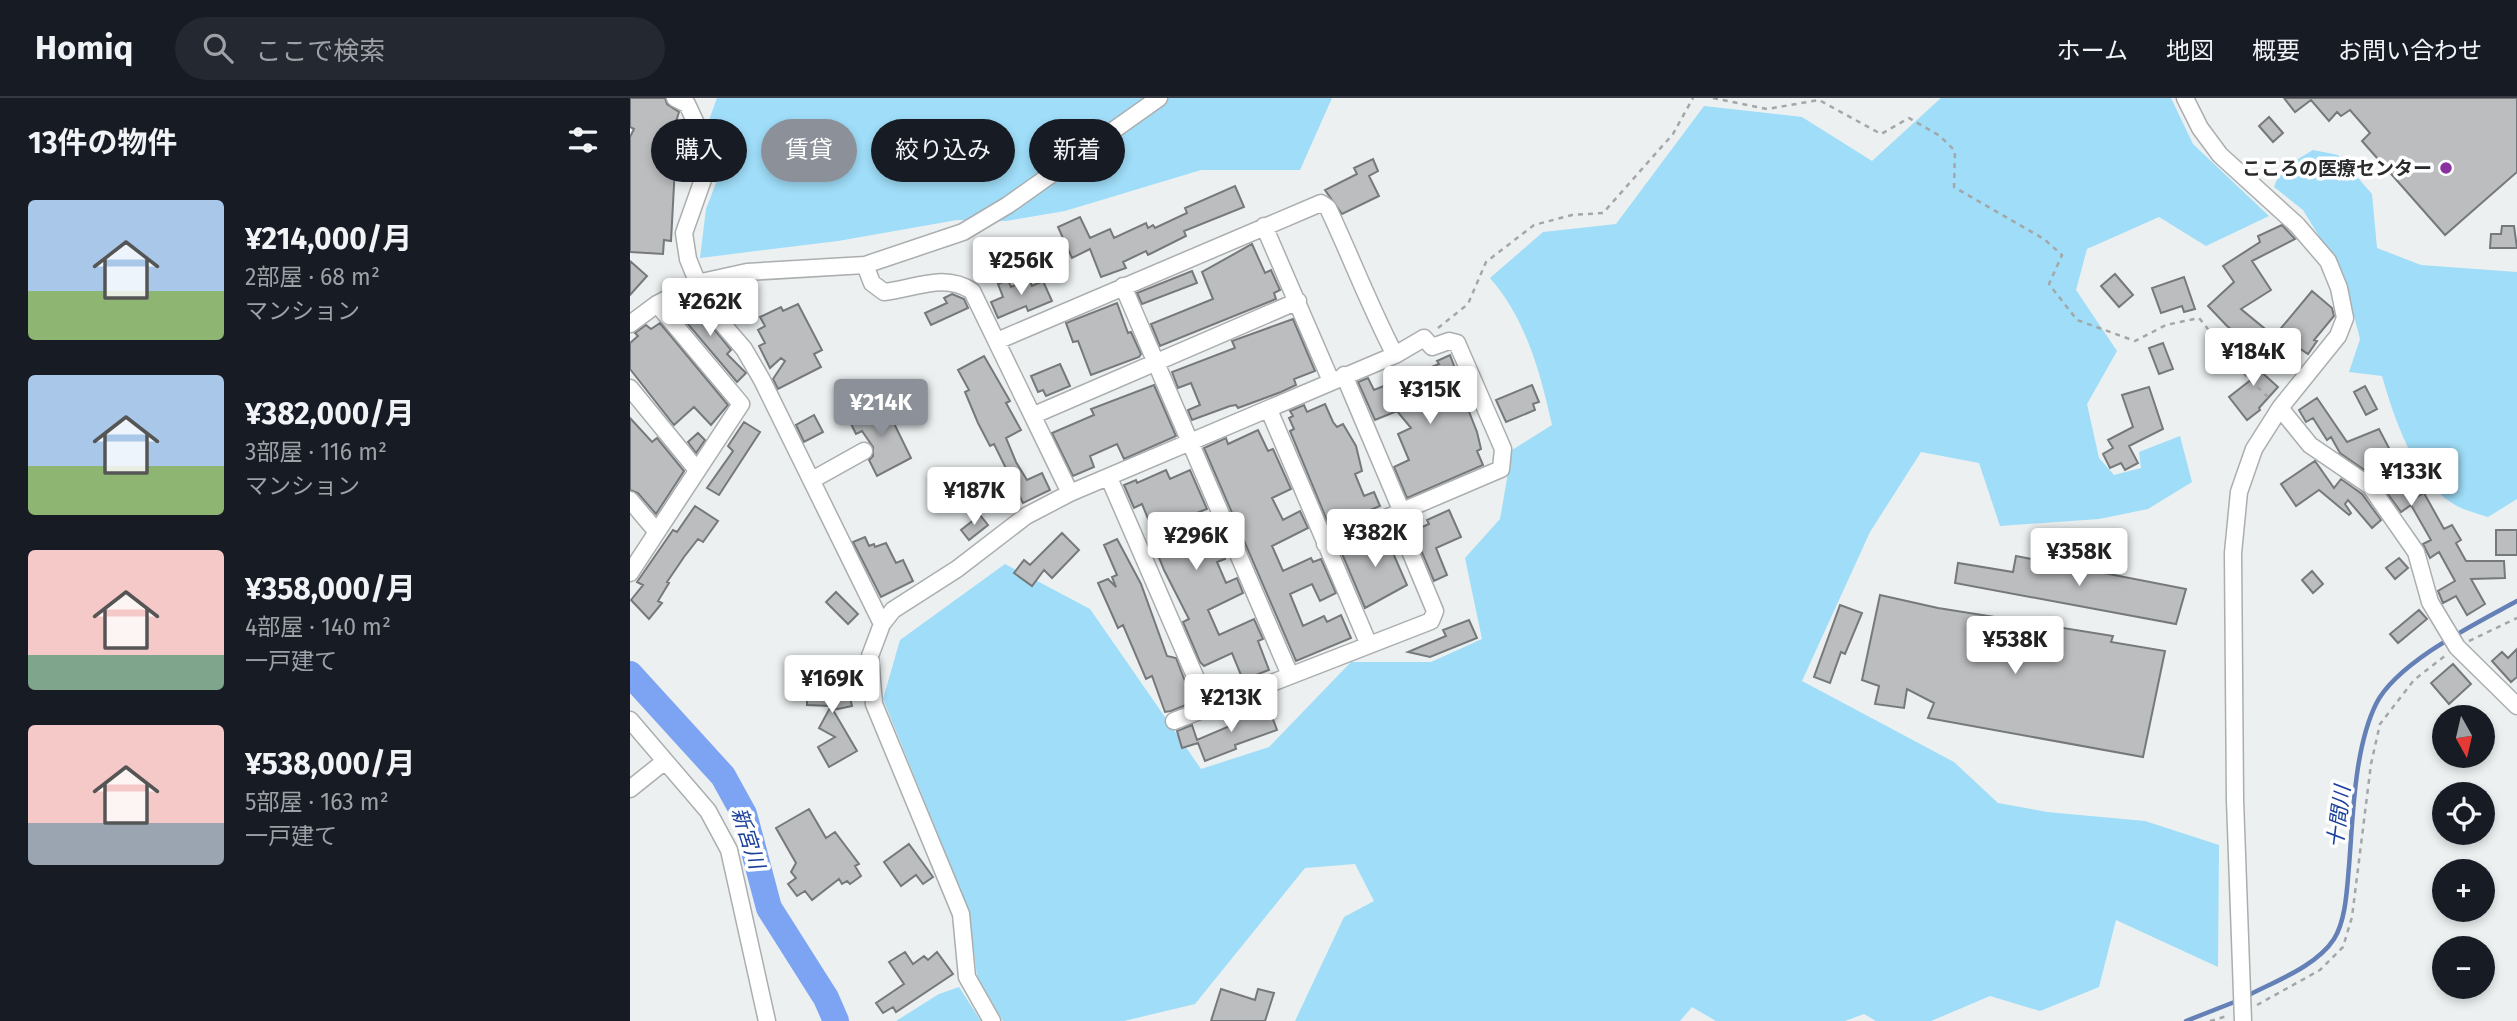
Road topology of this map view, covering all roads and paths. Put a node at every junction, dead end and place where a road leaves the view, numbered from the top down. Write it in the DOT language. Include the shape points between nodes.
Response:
graph roads {
  1 [pos="675,98"];
  2 [pos="1159,98"];
  3 [pos="1693,98"];
  4 [pos="1713,98"];
  5 [pos="2185,98"];
  6 [pos="1264,226"];
  7 [pos="864,265"];
  8 [pos="697,283"];
  9 [pos="1123,286"];
  10 [pos="1298,301"];
  11 [pos="657,304"];
  12 [pos="630,324"];
  13 [pos="1424,338"];
  14 [pos="997,341"];
  15 [pos="1395,355"];
  16 [pos="1155,363"];
  17 [pos="1338,378"];
  18 [pos="630,387"];
  19 [pos="2280,408"];
  20 [pos="1269,410"];
  21 [pos="1034,415"];
  22 [pos="1189,443"];
  23 [pos="864,451"];
  24 [pos="697,470"];
  25 [pos="1109,478"];
  26 [pos="812,480"];
  27 [pos="1070,493"];
  28 [pos="630,500"];
  29 [pos="1398,513"];
  30 [pos="657,532"];
  31 [pos="1325,544"];
  32 [pos="630,573"];
  33 [pos="2517,618"];
  34 [pos="882,624"];
  35 [pos="1369,645"];
  36 [pos="2457,647"];
  37 [pos="1290,675"];
  38 [pos="1208,706"];
  39 [pos="2517,706"];
  40 [pos="630,720"];
  41 [pos="1174,721"];
  42 [pos="665,761"];
  43 [pos="630,789"];
  44 [pos="2241,1016"];
  45 [pos="767,1021"];
  46 [pos="992,1021"];
  47 [pos="2210,1021"];
  1 -- 8 [label="street" via="687,104 706,145 706,171 684,233"];
  2 -- 7 [label="street" via="963,232"];
  3 -- 13 [label="path" via="1673,134 1603,213 1534,225 1486,262 1468,304"];
  4 -- 19 [label="path" via="1767,109 1819,100 1881,134 1909,118 1955,151 1954,187 2044,239 2062,255 2049,284 2077,320 2135,341 2166,325 2199,318 2247,377"];
  5 -- 19 [label="street" via="2220,155 2297,225 2328,261 2339,288 2345,318 2337,337"];
  6 -- 9 [label="street"];
  6 -- 10 [label="street"];
  6 -- 15 [label="street" via="1310,205 1321,203 1328,208"];
  7 -- 8 [label="street" via="747,272"];
  7 -- 14 [label="street" via="872,282 884,292 943,280 961,284 972,291"];
  8 -- 11 [label="street"];
  8 -- 26 [label="street" via="707,306 744,349"];
  9 -- 14 [label="street"];
  9 -- 16 [label="street"];
  10 -- 16 [label="street"];
  10 -- 17 [label="street"];
  11 -- 12 [label="street"];
  11 -- 24 [label="street" via="741,404"];
  13 -- 15 [label="street"];
  13 -- 29 [label="street" via="1432,347 1457,343 1503,449 1501,469"];
  14 -- 21 [label="street"];
  15 -- 17 [label="street"];
  16 -- 21 [label="street"];
  16 -- 22 [label="street"];
  17 -- 20 [label="street"];
  17 -- 29 [label="street"];
  18 -- 24 [label="street"];
  19 -- 36 [label="street" via="2310,445 2370,486 2416,552 2430,602"];
  19 -- 44 [label="street" via="2253,449 2239,492 2233,553"];
  20 -- 22 [label="street"];
  20 -- 31 [label="street"];
  21 -- 27 [label="street"];
  22 -- 25 [label="street"];
  22 -- 37 [label="street"];
  23 -- 26 [label="street"];
  24 -- 30 [label="street"];
  25 -- 27 [label="street"];
  25 -- 38 [label="street"];
  26 -- 34 [label="street"];
  27 -- 34 [label="street" via="1026,516 893,610"];
  28 -- 30 [label="street"];
  29 -- 31 [label="street"];
  29 -- 35 [label="street" via="1435,611 1431,621"];
  30 -- 32 [label="street"];
  31 -- 35 [label="street"];
  33 -- 36 [label="path"];
  34 -- 46 [label="street" via="870,656 874,704 961,914 967,977"];
  35 -- 37 [label="street"];
  36 -- 39 [label="street"];
  36 -- 44 [label="path" via="2414,680 2380,724 2352,917 2343,947 2320,970"];
  37 -- 38 [label="street"];
  38 -- 41 [label="street"];
  40 -- 42 [label="street"];
  42 -- 43 [label="street"];
  42 -- 45 [label="street" via="708,811 729,850"];
  44 -- 47 [label="path"];
}
